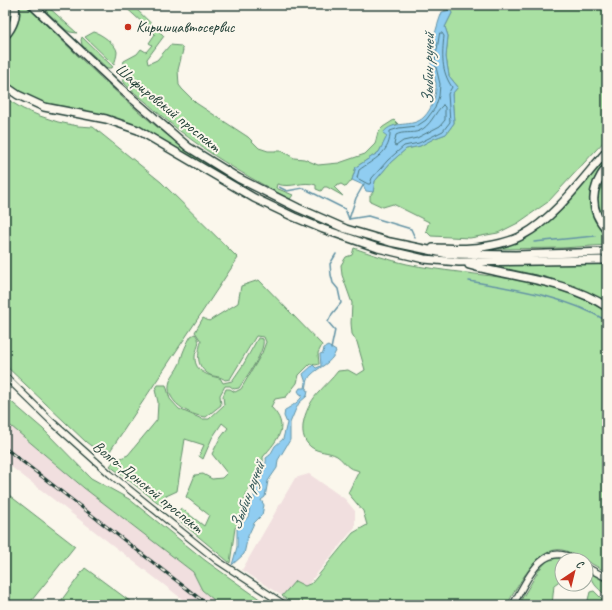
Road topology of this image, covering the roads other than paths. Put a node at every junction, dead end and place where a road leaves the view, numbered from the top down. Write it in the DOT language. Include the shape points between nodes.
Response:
graph roads {
  1 [pos="15,5"];
  2 [pos="32,5"];
  3 [pos="5,36"];
  4 [pos="5,86"];
  5 [pos="607,151"];
  6 [pos="607,167"];
  7 [pos="607,230"];
  8 [pos="416,247"];
  9 [pos="607,252"];
  10 [pos="607,260"];
  11 [pos="459,262"];
  12 [pos="607,307"];
  13 [pos="5,376"];
  14 [pos="554,554"];
  15 [pos="594,571"];
  16 [pos="607,578"];
  17 [pos="285,605"];
  18 [pos="513,605"];
  1 -- 3 [label="main road" via="13,24"];
  2 -- 8 [label="main road, Шафировский проспект" via="149,115 211,162 280,199 339,226 390,242"];
  4 -- 11 [label="main road" via="44,107 106,119 138,130 254,198 323,229 389,251 424,259"];
  5 -- 8 [label="main road" via="561,204 523,235 480,248"];
  6 -- 7 [label="main road" via="599,177 594,200 596,212"];
  8 -- 9 [label="main road" via="448,254"];
  10 -- 11 [label="main road"];
  11 -- 12 [label="main road" via="565,288"];
  13 -- 17 [label="street, Волго-Донской проспект" via="110,474 218,561"];
  14 -- 18 [label="street" via="536,566"];
  15 -- 16 [label="street"];
}
